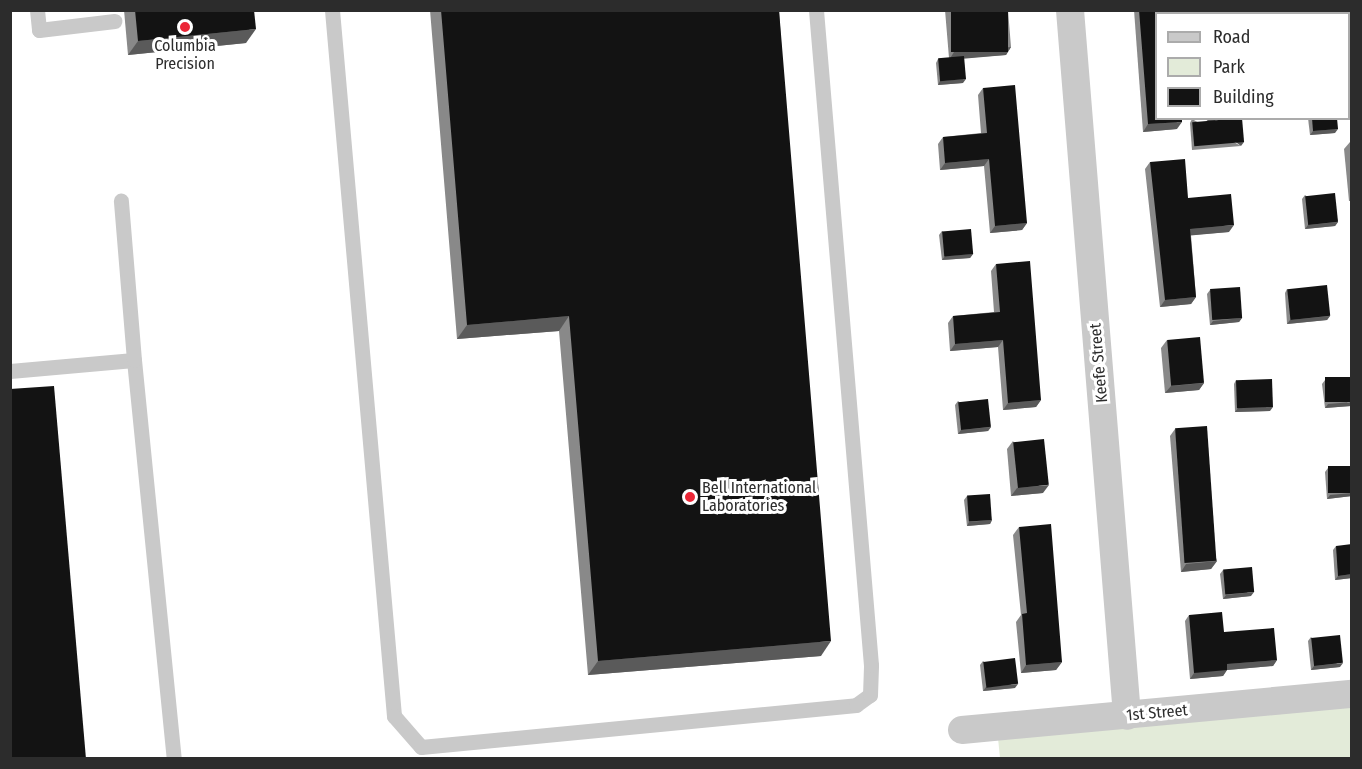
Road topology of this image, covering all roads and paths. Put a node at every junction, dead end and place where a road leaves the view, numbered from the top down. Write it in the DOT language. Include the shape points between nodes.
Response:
graph roads {
  1 [pos="37,10"];
  2 [pos="332,10"];
  3 [pos="816,10"];
  4 [pos="1070,10"];
  5 [pos="114,21"];
  6 [pos="121,201"];
  7 [pos="134,360"];
  8 [pos="10,371"];
  9 [pos="1352,694"];
  10 [pos="1127,716"];
  11 [pos="962,730"];
  12 [pos="174,759"];
  1 -- 5 [label="lane" via="39,30"];
  2 -- 3 [label="lane" via="394,716 421,747 856,705 870,695 871,665"];
  4 -- 10 [label="street, Keefe Street"];
  6 -- 7 [label="lane"];
  7 -- 8 [label="lane"];
  7 -- 12 [label="lane"];
  9 -- 10 [label="street, 1st Street"];
  10 -- 11 [label="street, 1st Street"];
}
